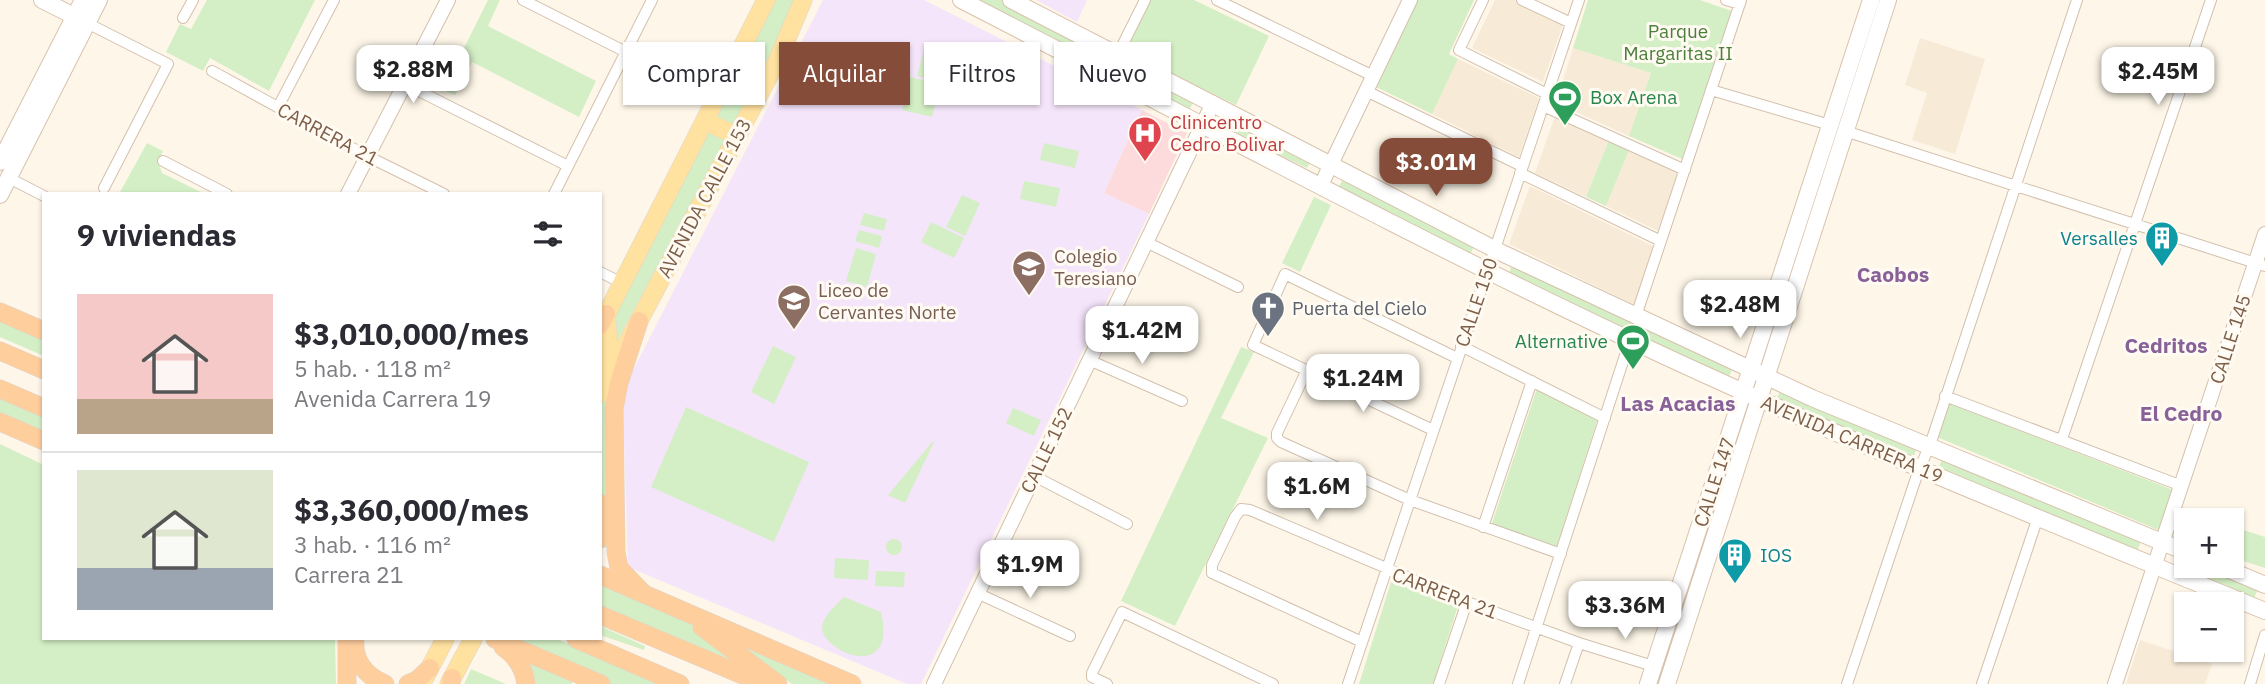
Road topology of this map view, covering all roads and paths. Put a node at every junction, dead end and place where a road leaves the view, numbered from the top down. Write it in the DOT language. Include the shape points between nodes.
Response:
graph roads {
  1 [pos="42,0"];
  2 [pos="83,0"];
  3 [pos="99,0"];
  4 [pos="192,0"];
  5 [pos="334,0"];
  6 [pos="447,0"];
  7 [pos="523,0"];
  8 [pos="652,0"];
  9 [pos="766,0"];
  10 [pos="803,0"];
  11 [pos="961,0"];
  12 [pos="1011,0"];
  13 [pos="1145,0"];
  14 [pos="1217,0"];
  15 [pos="1410,0"];
  16 [pos="1483,0"];
  17 [pos="1522,0"];
  18 [pos="1579,0"];
  19 [pos="1726,0"];
  20 [pos="1871,0"];
  21 [pos="1888,0"];
  22 [pos="2077,0"];
  23 [pos="2211,0"];
  24 [pos="1741,2"];
  25 [pos="183,19"];
  26 [pos="81,20"];
  27 [pos="1572,23"];
  28 [pos="631,42"];
  29 [pos="1094,42"];
  30 [pos="1124,42"];
  31 [pos="623,50"];
  32 [pos="623,58"];
  33 [pos="212,71"];
  34 [pos="1373,76"];
  35 [pos="1171,81"];
  36 [pos="405,84"];
  37 [pos="1712,90"];
  38 [pos="1366,91"];
  39 [pos="1547,94"];
  40 [pos="1213,103"];
  41 [pos="1543,106"];
  42 [pos="278,107"];
  43 [pos="705,121"];
  44 [pos="1203,124"];
  45 [pos="1838,128"];
  46 [pos="737,136"];
  47 [pos="368,156"];
  48 [pos="163,161"];
  49 [pos="0,162"];
  50 [pos="1331,163"];
  51 [pos="568,166"];
  52 [pos="1521,170"];
  53 [pos="1685,170"];
  54 [pos="9,178"];
  55 [pos="1321,185"];
  56 [pos="2015,186"];
  57 [pos="104,188"];
  58 [pos="224,192"];
  59 [pos="349,192"];
  60 [pos="440,192"];
  61 [pos="555,192"];
  62 [pos="0,195"];
  63 [pos="42,195"];
  64 [pos="2135,224"];
  65 [pos="2265,234"];
  66 [pos="1661,241"];
  67 [pos="1146,242"];
  68 [pos="1494,249"];
  69 [pos="2260,264"];
  70 [pos="1487,272"];
  71 [pos="602,273"];
  72 [pos="622,283"];
  73 [pos="1238,287"];
  74 [pos="0,312"];
  75 [pos="1636,316"];
  76 [pos="639,321"];
  77 [pos="602,322"];
  78 [pos="42,330"];
  79 [pos="1630,340"];
  80 [pos="0,351"];
  81 [pos="1459,352"];
  82 [pos="1089,360"];
  83 [pos="602,367"];
  84 [pos="42,369"];
  85 [pos="1307,370"];
  86 [pos="1757,373"];
  87 [pos="1532,382"];
  88 [pos="0,389"];
  89 [pos="602,390"];
  90 [pos="1750,394"];
  91 [pos="1945,396"];
  92 [pos="1182,401"];
  93 [pos="42,407"];
  94 [pos="1605,418"];
  95 [pos="0,422"];
  96 [pos="1433,430"];
  97 [pos="2062,439"];
  98 [pos="42,440"];
  99 [pos="1929,446"];
  100 [pos="1920,468"];
  101 [pos="1034,475"];
  102 [pos="2182,486"];
  103 [pos="1710,493"];
  104 [pos="1726,498"];
  105 [pos="1410,500"];
  106 [pos="602,507"];
  107 [pos="2038,517"];
  108 [pos="1127,524"];
  109 [pos="1483,527"];
  110 [pos="602,535"];
  111 [pos="2162,542"];
  112 [pos="2174,547"];
  113 [pos="1561,554"];
  114 [pos="2155,565"];
  115 [pos="1386,570"];
  116 [pos="602,576"];
  117 [pos="2244,576"];
  118 [pos="2265,585"];
  119 [pos="978,593"];
  120 [pos="645,594"];
  121 [pos="1466,602"];
  122 [pos="682,611"];
  123 [pos="2265,611"];
  124 [pos="602,616"];
  125 [pos="1537,628"];
  126 [pos="2265,635"];
  127 [pos="1070,636"];
  128 [pos="347,640"];
  129 [pos="355,640"];
  130 [pos="444,640"];
  131 [pos="466,640"];
  132 [pos="472,640"];
  133 [pos="494,640"];
  134 [pos="495,640"];
  135 [pos="578,640"];
  136 [pos="1362,642"];
  137 [pos="1579,643"];
  138 [pos="1653,666"];
  139 [pos="426,676"];
  140 [pos="449,683"];
  141 [pos="347,684"];
  142 [pos="385,684"];
  143 [pos="408,684"];
  144 [pos="526,684"];
  145 [pos="601,684"];
  146 [pos="680,684"];
  147 [pos="764,684"];
  148 [pos="778,684"];
  149 [pos="852,684"];
  150 [pos="934,684"];
  151 [pos="1107,684"];
  152 [pos="1273,684"];
  153 [pos="1348,684"];
  154 [pos="1439,684"];
  155 [pos="1518,684"];
  156 [pos="1565,684"];
  157 [pos="1648,684"];
  158 [pos="1667,684"];
  159 [pos="1847,684"];
  160 [pos="1982,684"];
  161 [pos="2115,684"];
  162 [pos="2250,684"];
  1 -- 26 [label="main road"];
  2 -- 26 [label="main road"];
  3 -- 26 [label="main road"];
  4 -- 25 [label="street"];
  5 -- 42 [label="street"];
  6 -- 36 [label="street"];
  7 -- 31 [label="street"];
  8 -- 28 [label="street"];
  9 -- 43 [label="main road, AVENIDA CALLE 153"];
  10 -- 46 [label="main road, AVENIDA CALLE 153"];
  11 -- 44 [label="main road, AVENIDA CARRERA 19"];
  12 -- 29 [label="main road, AVENIDA CARRERA 19"];
  13 -- 30 [label="street"];
  14 -- 34 [label="street"];
  15 -- 34 [label="street"];
  16 -- 39 [label="street" via="1459,50"];
  17 -- 27 [label="street"];
  18 -- 27 [label="street, CALLE 150"];
  19 -- 24 [label="street"];
  20 -- 45 [label="main road, CALLE 147"];
  21 -- 45 [label="main road, CALLE 147"];
  22 -- 56 [label="street"];
  23 -- 64 [label="street"];
  24 -- 37 [label="street"];
  26 -- 49 [label="main road"];
  26 -- 54 [label="main road"];
  26 -- 57 [label="street" via="168,64"];
  27 -- 39 [label="street, CALLE 150"];
  32 -- 51 [label="street"];
  33 -- 42 [label="street, CARRERA 21"];
  34 -- 38 [label="street"];
  35 -- 40 [label="main road, AVENIDA CARRERA 19"];
  36 -- 47 [label="street"];
  36 -- 51 [label="street"];
  37 -- 45 [label="street"];
  37 -- 53 [label="street"];
  38 -- 50 [label="street"];
  38 -- 52 [label="street"];
  39 -- 41 [label="street, CALLE 150"];
  40 -- 44 [label="street, CALLE 152"];
  40 -- 50 [label="main road, AVENIDA CARRERA 19"];
  41 -- 52 [label="street, CALLE 150"];
  41 -- 53 [label="street"];
  42 -- 47 [label="street, CARRERA 21"];
  43 -- 46 [label="main road"];
  43 -- 72 [label="main road, AVENIDA CALLE 153"];
  44 -- 55 [label="main road, AVENIDA CARRERA 19"];
  44 -- 67 [label="street, CALLE 152"];
  45 -- 56 [label="street"];
  45 -- 86 [label="main road, CALLE 147"];
  46 -- 76 [label="main road, AVENIDA CALLE 153"];
  47 -- 59 [label="street"];
  47 -- 60 [label="street, CARRERA 21"];
  48 -- 58 [label="street"];
  50 -- 55 [label="street"];
  50 -- 68 [label="main road, AVENIDA CARRERA 19"];
  51 -- 61 [label="street"];
  52 -- 66 [label="street"];
  52 -- 68 [label="street, CALLE 150"];
  53 -- 66 [label="street"];
  54 -- 62 [label="main road"];
  54 -- 63 [label="street"];
  55 -- 70 [label="main road, AVENIDA CARRERA 19"];
  56 -- 64 [label="street"];
  56 -- 91 [label="street"];
  64 -- 69 [label="street"];
  64 -- 97 [label="street"];
  65 -- 69 [label="street, CALLE 145"];
  66 -- 75 [label="street"];
  67 -- 73 [label="street"];
  67 -- 82 [label="street, CALLE 152"];
  68 -- 70 [label="street, CALLE 150"];
  68 -- 75 [label="main road, AVENIDA CARRERA 19"];
  69 -- 102 [label="street, CALLE 145"];
  70 -- 79 [label="main road, AVENIDA CARRERA 19"];
  70 -- 81 [label="street, CALLE 150"];
  71 -- 72 [label="street"];
  72 -- 77 [label="main road, AVENIDA CALLE 153"];
  74 -- 78 [label="highway"];
  75 -- 86 [label="main road, AVENIDA CARRERA 19"];
  76 -- 89 [label="main road, AVENIDA CALLE 153"];
  76 -- 120 [label="highway" via="614,409 616,552 622,572"];
  77 -- 83 [label="main road, AVENIDA CALLE 153" via="609,347"];
  79 -- 90 [label="main road, AVENIDA CARRERA 19"];
  79 -- 94 [label="street"];
  80 -- 84 [label="highway"];
  81 -- 85 [label="street" via="1285,274 1253,345"];
  81 -- 87 [label="street"];
  81 -- 96 [label="street, CALLE 150"];
  82 -- 92 [label="street"];
  82 -- 101 [label="street, CALLE 152"];
  85 -- 96 [label="street"];
  85 -- 105 [label="street" via="1277,438"];
  86 -- 90 [label="main road, CALLE 147"];
  86 -- 99 [label="main road, AVENIDA CARRERA 19"];
  87 -- 94 [label="street"];
  87 -- 109 [label="street"];
  88 -- 93 [label="highway"];
  90 -- 100 [label="main road, AVENIDA CARRERA 19"];
  90 -- 103 [label="main road, CALLE 147"];
  90 -- 104 [label="main road, CALLE 147"];
  91 -- 97 [label="street"];
  91 -- 99 [label="street"];
  94 -- 113 [label="street"];
  95 -- 98 [label="highway"];
  96 -- 105 [label="street, CALLE 150"];
  97 -- 102 [label="street"];
  99 -- 100 [label="street"];
  99 -- 111 [label="main road, AVENIDA CARRERA 19"];
  100 -- 107 [label="main road, AVENIDA CARRERA 19"];
  100 -- 159 [label="street"];
  101 -- 108 [label="street"];
  101 -- 119 [label="street, CALLE 152"];
  102 -- 111 [label="street, CALLE 145"];
  103 -- 104 [label="main road"];
  103 -- 138 [label="main road, CALLE 147"];
  104 -- 158 [label="main road, CALLE 147"];
  105 -- 109 [label="street"];
  105 -- 115 [label="street, CALLE 150"];
  106 -- 110 [label="highway" via="606,518"];
  107 -- 114 [label="main road, AVENIDA CARRERA 19"];
  107 -- 160 [label="street"];
  109 -- 113 [label="street"];
  111 -- 112 [label="main road, AVENIDA CARRERA 19"];
  111 -- 114 [label="street, CALLE 145"];
  113 -- 125 [label="street"];
  114 -- 123 [label="main road, AVENIDA CARRERA 19"];
  114 -- 161 [label="street, CALLE 145"];
  115 -- 121 [label="street, CARRERA 21"];
  115 -- 136 [label="street, CALLE 150"];
  115 -- 136 [label="street, CARRERA 21" via="1241,509 1212,565 1212,573"];
  116 -- 120 [label="highway"];
  117 -- 118 [label="main road"];
  119 -- 127 [label="street"];
  119 -- 150 [label="street, CALLE 152"];
  120 -- 122 [label="highway"];
  121 -- 125 [label="street, CARRERA 21"];
  121 -- 154 [label="street"];
  122 -- 148 [label="highway"];
  122 -- 149 [label="highway"];
  124 -- 147 [label="highway"];
  125 -- 137 [label="street, CARRERA 21"];
  125 -- 155 [label="street"];
  126 -- 162 [label="street"];
  128 -- 141 [label="highway"];
  129 -- 142 [label="highway" via="363,669"];
  130 -- 139 [label="main road"];
  131 -- 140 [label="main road"];
  132 -- 140 [label="main road"];
  133 -- 144 [label="highway" via="515,657"];
  134 -- 145 [label="highway"];
  135 -- 146 [label="highway"];
  136 -- 153 [label="street, CALLE 150"];
  137 -- 138 [label="street, CARRERA 21"];
  137 -- 156 [label="street"];
  138 -- 157 [label="main road, CALLE 147"];
  139 -- 143 [label="highway"];
  151 -- 152 [label="street" via="1093,677 1093,668 1122,612"];
}
